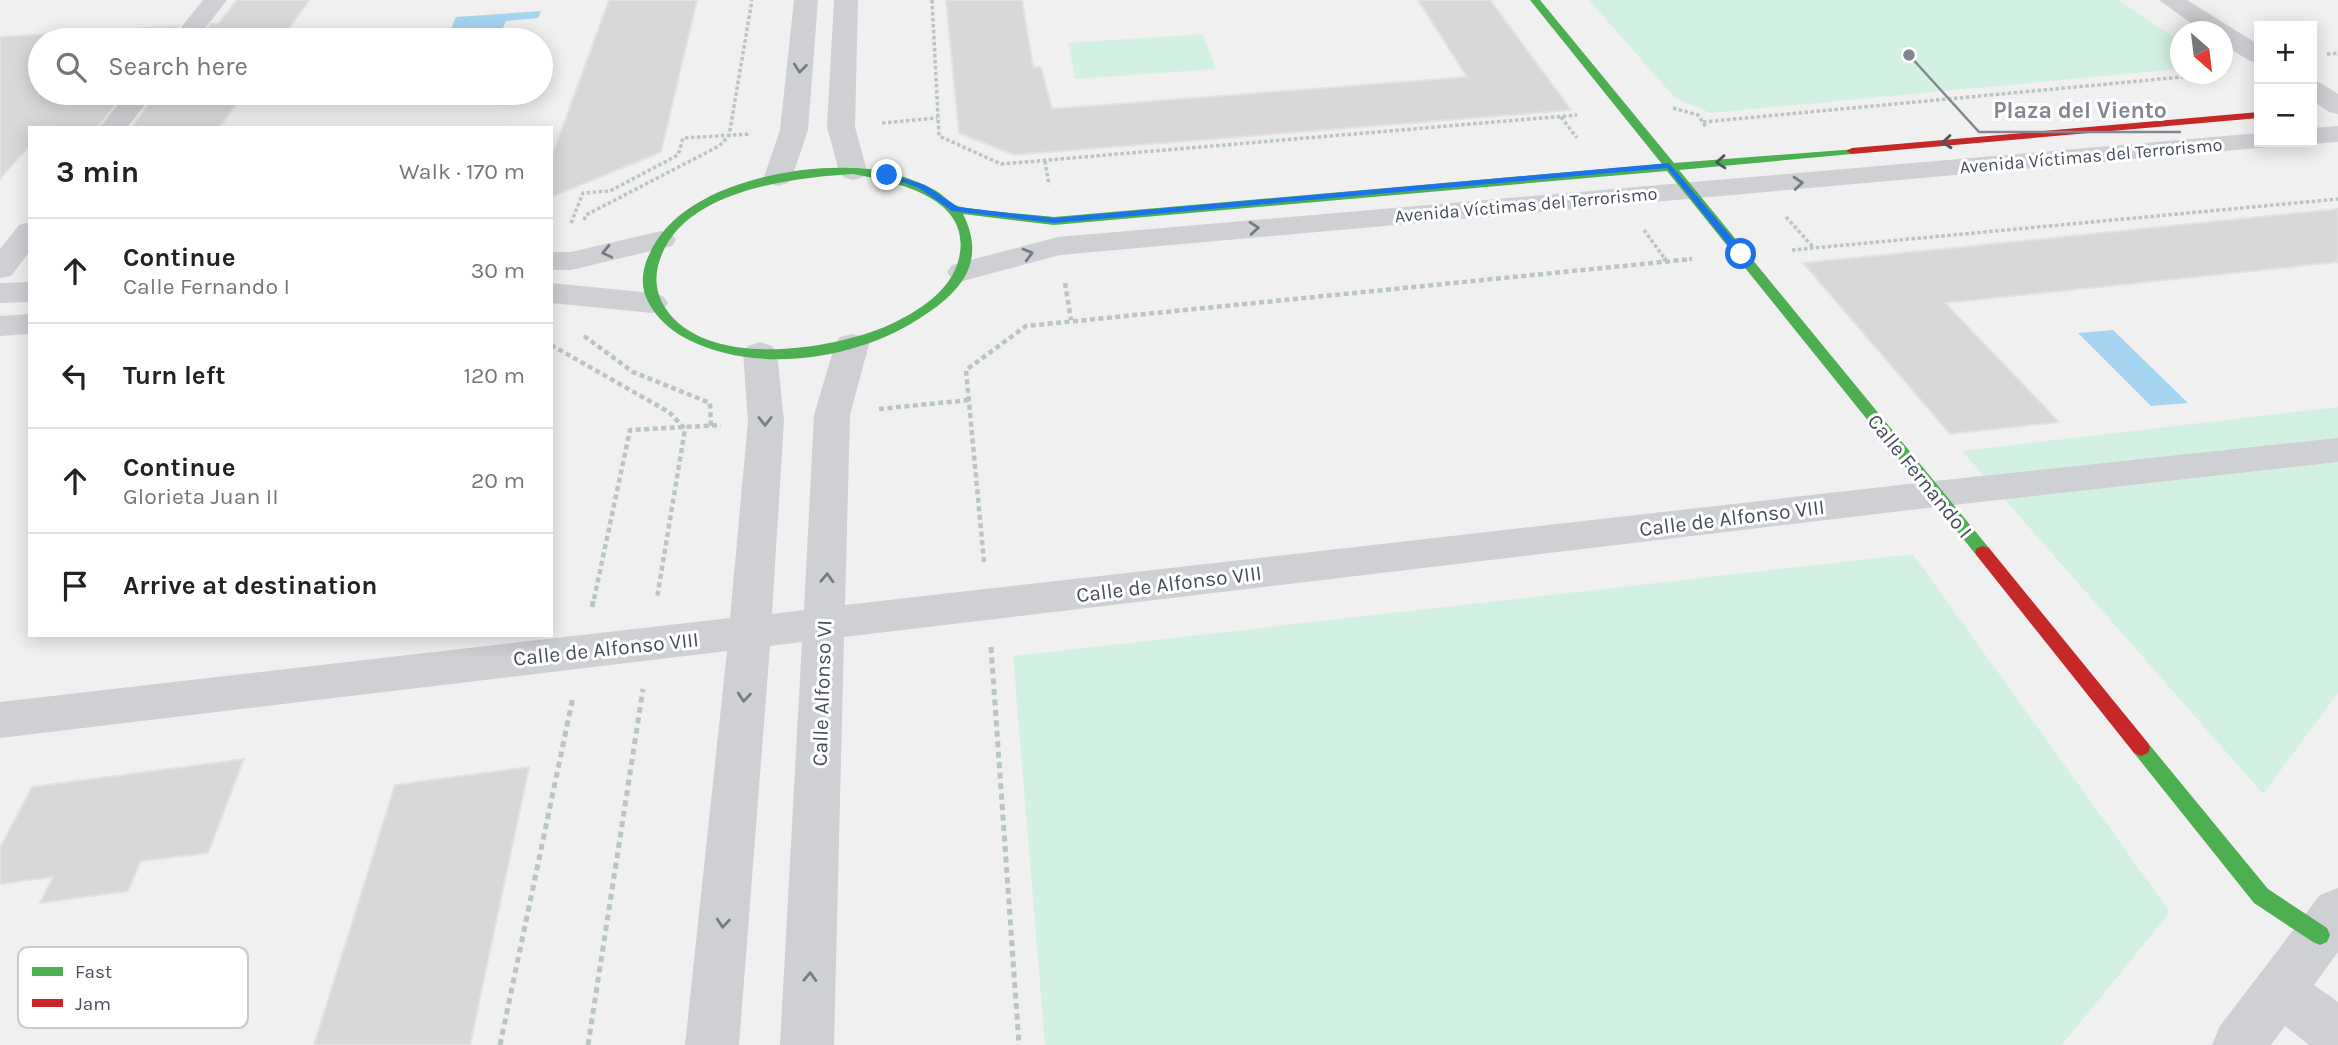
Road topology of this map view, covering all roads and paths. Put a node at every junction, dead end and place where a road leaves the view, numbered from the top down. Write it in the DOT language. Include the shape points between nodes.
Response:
graph roads {
  1 [pos="215,0"];
  2 [pos="752,0"];
  3 [pos="806,0"];
  4 [pos="846,0"];
  5 [pos="932,0"];
  6 [pos="1535,0"];
  7 [pos="2171,0"];
  8 [pos="2204,21"];
  9 [pos="193,28"];
  10 [pos="2233,40"];
  11 [pos="2254,53"];
  12 [pos="2170,78"];
  13 [pos="2317,93"];
  14 [pos="131,105"];
  15 [pos="2338,108"];
  16 [pos="1624,110"];
  17 [pos="2317,110"];
  18 [pos="2254,115"];
  19 [pos="1703,122"];
  20 [pos="115,126"];
  21 [pos="2338,134"];
  22 [pos="2317,136"];
  23 [pos="2254,141"];
  24 [pos="1736,160"];
  25 [pos="1669,166"];
  26 [pos="853,171"];
  27 [pos="778,177"];
  28 [pos="1760,186"];
  29 [pos="1689,191"];
  30 [pos="2338,198"];
  31 [pos="955,209"];
  32 [pos="28,234"];
  33 [pos="661,240"];
  34 [pos="1814,248"];
  35 [pos="1741,254"];
  36 [pos="561,261"];
  37 [pos="0,269"];
  38 [pos="962,272"];
  39 [pos="28,292"];
  40 [pos="0,293"];
  41 [pos="553,293"];
  42 [pos="652,303"];
  43 [pos="28,324"];
  44 [pos="0,326"];
  45 [pos="582,334"];
  46 [pos="852,344"];
  47 [pos="760,353"];
  48 [pos="711,426"];
  49 [pos="2338,450"];
  50 [pos="1935,494"];
  51 [pos="989,605"];
  52 [pos="825,625"];
  53 [pos="750,634"];
  54 [pos="0,720"];
  55 [pos="2329,923"];
  56 [pos="2280,991"];
  57 [pos="2338,1034"];
  58 [pos="712,1045"];
  59 [pos="807,1045"];
  60 [pos="1019,1045"];
  61 [pos="2239,1045"];
  1 -- 9 [label="street"];
  2 -- 36 [label="path" via="729,136 719,146 586,215"];
  3 -- 27 [label="street, one-way" via="794,130"];
  4 -- 26 [label="street" via="841,127"];
  5 -- 16 [label="path" via="939,136 1001,164"];
  6 -- 16 [label="street, Calle Fernando I"];
  7 -- 8 [label="street"];
  10 -- 11 [label="street"];
  12 -- 19 [label="path"];
  13 -- 15 [label="street"];
  14 -- 20 [label="street"];
  15 -- 17 [label="street"];
  16 -- 19 [label="path" via="1683,109"];
  16 -- 25 [label="street, Calle Fernando I"];
  18 -- 24 [label="street, Avenida Víctimas del Terrorismo, one-way"];
  19 -- 24 [label="path"];
  21 -- 22 [label="street"];
  28 -- 23 [label="street, Avenida Víctimas del Terrorismo, one-way"];
  24 -- 25 [label="street, Avenida Víctimas del Terrorismo, one-way"];
  25 -- 29 [label="street, Calle Fernando I"];
  25 -- 31 [label="street, Avenida Víctimas del Terrorismo" via="1054,220"];
  26 -- 27 [label="street"];
  26 -- 31 [label="street" via="922,186"];
  27 -- 33 [label="street" via="727,193 690,214"];
  28 -- 29 [label="street, Avenida Víctimas del Terrorismo"];
  28 -- 34 [label="path"];
  29 -- 35 [label="street, Calle Fernando I"];
  38 -- 29 [label="street, Avenida Víctimas del Terrorismo, one-way" via="1058,246"];
  30 -- 34 [label="path"];
  31 -- 38 [label="street" via="970,239"];
  32 -- 37 [label="street"];
  33 -- 36 [label="street, one-way"];
  33 -- 42 [label="street" via="647,271"];
  34 -- 35 [label="path"];
  35 -- 50 [label="street, Calle Fernando I"];
  35 -- 51 [label="path" via="1026,326 966,370"];
  38 -- 46 [label="street" via="947,293 905,323"];
  39 -- 40 [label="street"];
  41 -- 42 [label="street"];
  42 -- 47 [label="street" via="681,332 717,347"];
  43 -- 44 [label="street"];
  45 -- 48 [label="path" via="634,372 710,403"];
  46 -- 47 [label="street" via="808,352"];
  52 -- 46 [label="street, Calle Alfonso VI, one-way" via="832,415"];
  47 -- 53 [label="street, one-way" via="766,421"];
  49 -- 50 [label="street, Calle de Alfonso VIII"];
  50 -- 51 [label="street, Calle de Alfonso VIII"];
  50 -- 55 [label="street, Calle Fernando I" via="2261,896"];
  51 -- 52 [label="street, Calle de Alfonso VIII"];
  51 -- 60 [label="path"];
  52 -- 53 [label="street, Calle de Alfonso VIII"];
  59 -- 52 [label="street, Calle Alfonso VI, one-way"];
  53 -- 54 [label="street, Calle de Alfonso VIII"];
  53 -- 58 [label="street, one-way"];
  55 -- 56 [label="street"];
  56 -- 57 [label="street"];
  56 -- 61 [label="street"];
}
